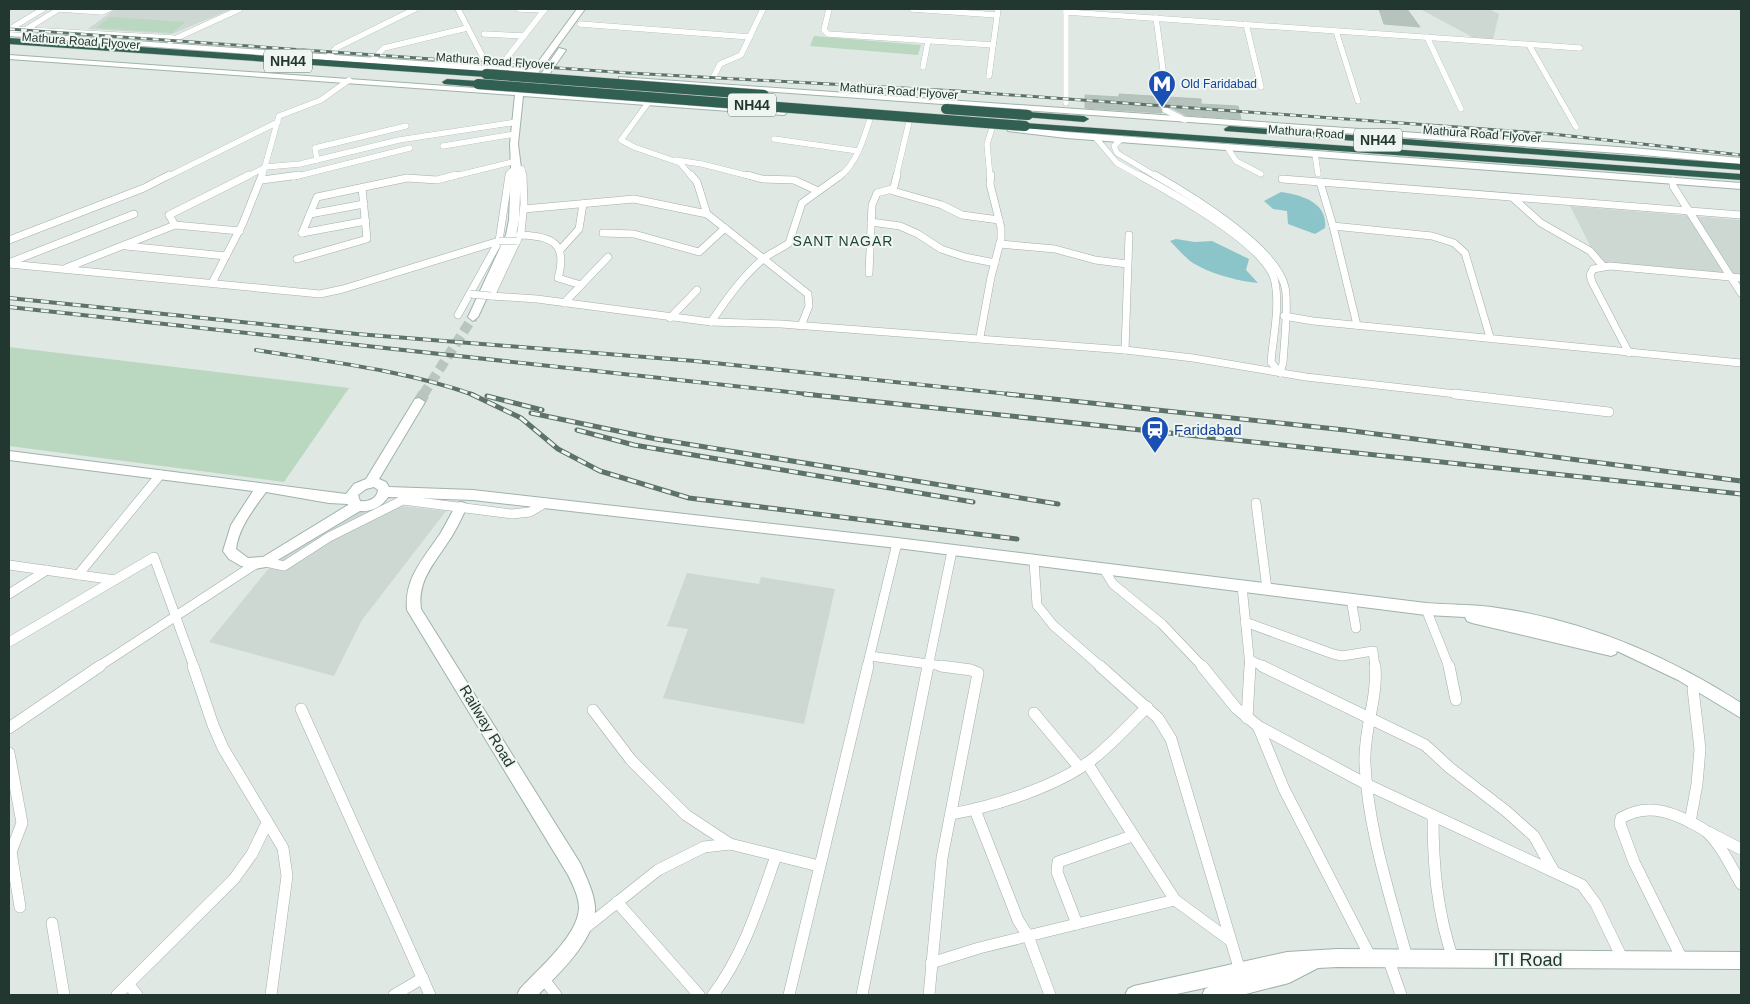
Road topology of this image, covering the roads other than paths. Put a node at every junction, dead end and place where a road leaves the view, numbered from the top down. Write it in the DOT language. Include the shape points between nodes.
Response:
graph roads {
  1 [pos="43,9"];
  2 [pos="59,9"];
  3 [pos="109,9"];
  4 [pos="240,9"];
  5 [pos="415,9"];
  6 [pos="458,9"];
  7 [pos="519,9"];
  8 [pos="544,9"];
  9 [pos="581,9"];
  10 [pos="590,9"];
  11 [pos="763,9"];
  12 [pos="830,9"];
  13 [pos="912,9"];
  14 [pos="1066,10"];
  15 [pos="997,12"];
  16 [pos="1156,18"];
  17 [pos="580,24"];
  18 [pos="1246,24"];
  19 [pos="467,28"];
  20 [pos="25,30"];
  21 [pos="9,31"];
  22 [pos="1336,31"];
  23 [pos="484,34"];
  24 [pos="524,36"];
  25 [pos="750,37"];
  26 [pos="1427,37"];
  27 [pos="173,38"];
  28 [pos="9,41"];
  29 [pos="100,41"];
  30 [pos="928,41"];
  31 [pos="55,44"];
  32 [pos="164,45"];
  33 [pos="993,45"];
  34 [pos="1529,45"];
  35 [pos="1580,48"];
  36 [pos="9,50"];
  37 [pos="9,57"];
  38 [pos="327,58"];
  39 [pos="370,62"];
  40 [pos="504,63"];
  41 [pos="923,67"];
  42 [pos="452,68"];
  43 [pos="494,71"];
  44 [pos="536,71"];
  45 [pos="545,74"];
  46 [pos="989,76"];
  47 [pos="1164,76"];
  48 [pos="713,78"];
  49 [pos="613,79"];
  50 [pos="349,80"];
  51 [pos="1261,87"];
  52 [pos="479,90"];
  53 [pos="519,94"];
  54 [pos="531,94"];
  55 [pos="601,99"];
  56 [pos="1358,101"];
  57 [pos="648,103"];
  58 [pos="1066,103"];
  59 [pos="1461,109"];
  60 [pos="1165,110"];
  61 [pos="870,119"];
  62 [pos="517,120"];
  63 [pos="1027,120"];
  64 [pos="1185,120"];
  65 [pos="278,122"];
  66 [pos="909,122"];
  67 [pos="406,126"];
  68 [pos="1576,127"];
  69 [pos="397,128"];
  70 [pos="992,128"];
  71 [pos="1108,131"];
  72 [pos="1039,132"];
  73 [pos="515,134"];
  74 [pos="1095,138"];
  75 [pos="774,139"];
  76 [pos="1121,139"];
  77 [pos="399,140"];
  78 [pos="443,146"];
  79 [pos="410,148"];
  80 [pos="1227,148"];
  81 [pos="402,150"];
  82 [pos="858,151"];
  83 [pos="1315,154"];
  84 [pos="317,160"];
  85 [pos="672,160"];
  86 [pos="1741,161"];
  87 [pos="516,164"];
  88 [pos="266,167"];
  89 [pos="1741,167"];
  90 [pos="1261,174"];
  91 [pos="1318,174"];
  92 [pos="1741,177"];
  93 [pos="1282,179"];
  94 [pos="262,180"];
  95 [pos="1673,181"];
  96 [pos="1320,182"];
  97 [pos="1741,186"];
  98 [pos="362,188"];
  99 [pos="892,189"];
  100 [pos="818,191"];
  101 [pos="1513,198"];
  102 [pos="364,204"];
  103 [pos="583,204"];
  104 [pos="524,209"];
  105 [pos="1690,211"];
  106 [pos="134,214"];
  107 [pos="310,214"];
  108 [pos="707,214"];
  109 [pos="1741,215"];
  110 [pos="999,220"];
  111 [pos="366,221"];
  112 [pos="871,222"];
  113 [pos="175,225"];
  114 [pos="1333,226"];
  115 [pos="725,228"];
  116 [pos="240,231"];
  117 [pos="603,233"];
  118 [pos="1129,235"];
  119 [pos="519,238"];
  120 [pos="9,240"];
  121 [pos="499,241"];
  122 [pos="1000,244"];
  123 [pos="123,245"];
  124 [pos="560,250"];
  125 [pos="226,256"];
  126 [pos="608,257"];
  127 [pos="764,258"];
  128 [pos="296,259"];
  129 [pos="995,262"];
  130 [pos="9,263"];
  131 [pos="1127,264"];
  132 [pos="1603,266"];
  133 [pos="64,269"];
  134 [pos="869,273"];
  135 [pos="1731,277"];
  136 [pos="1741,278"];
  137 [pos="212,284"];
  138 [pos="581,285"];
  139 [pos="697,290"];
  140 [pos="1741,293"];
  141 [pos="470,294"];
  142 [pos="491,296"];
  143 [pos="564,303"];
  144 [pos="458,315"];
  145 [pos="1284,316"];
  146 [pos="473,317"];
  147 [pos="670,318"];
  148 [pos="711,322"];
  149 [pos="1356,325"];
  150 [pos="801,326"];
  151 [pos="1490,337"];
  152 [pos="980,338"];
  153 [pos="1125,350"];
  154 [pos="1629,352"];
  155 [pos="1741,363"];
  156 [pos="1280,373"];
  157 [pos="419,402"];
  158 [pos="1609,412"];
  159 [pos="9,456"];
  160 [pos="160,474"];
  161 [pos="370,483"];
  162 [pos="262,487"];
  163 [pos="384,492"];
  164 [pos="354,502"];
  165 [pos="1256,503"];
  166 [pos="545,504"];
  167 [pos="461,508"];
  168 [pos="897,544"];
  169 [pos="952,551"];
  170 [pos="1034,561"];
  171 [pos="260,564"];
  172 [pos="9,565"];
  173 [pos="47,570"];
  174 [pos="1105,570"];
  175 [pos="78,575"];
  176 [pos="115,580"];
  177 [pos="1242,586"];
  178 [pos="1267,589"];
  179 [pos="9,594"];
  180 [pos="1351,599"];
  181 [pos="1426,609"];
  182 [pos="1448,611"];
  183 [pos="176,614"];
  184 [pos="1245,622"];
  185 [pos="1356,628"];
  186 [pos="9,642"];
  187 [pos="870,656"];
  188 [pos="1250,660"];
  189 [pos="929,665"];
  190 [pos="1693,688"];
  191 [pos="1456,700"];
  192 [pos="1147,707"];
  193 [pos="301,709"];
  194 [pos="593,710"];
  195 [pos="1741,711"];
  196 [pos="1034,712"];
  197 [pos="1246,718"];
  198 [pos="1371,719"];
  199 [pos="1741,720"];
  200 [pos="1258,726"];
  201 [pos="9,728"];
  202 [pos="9,753"];
  203 [pos="1083,765"];
  204 [pos="1368,785"];
  205 [pos="975,810"];
  206 [pos="950,814"];
  207 [pos="1433,816"];
  208 [pos="1690,822"];
  209 [pos="266,823"];
  210 [pos="1706,831"];
  211 [pos="1132,836"];
  212 [pos="730,844"];
  213 [pos="1741,849"];
  214 [pos="776,856"];
  215 [pos="819,866"];
  216 [pos="1553,870"];
  217 [pos="1741,884"];
  218 [pos="1175,900"];
  219 [pos="617,902"];
  220 [pos="20,907"];
  221 [pos="52,923"];
  222 [pos="1077,924"];
  223 [pos="583,929"];
  224 [pos="1028,936"];
  225 [pos="1231,941"];
  226 [pos="1370,958"];
  227 [pos="1388,958"];
  228 [pos="1407,958"];
  229 [pos="1453,959"];
  230 [pos="1316,960"];
  231 [pos="1623,960"];
  232 [pos="1684,961"];
  233 [pos="1741,961"];
  234 [pos="932,963"];
  235 [pos="1240,971"];
  236 [pos="422,978"];
  237 [pos="543,978"];
  238 [pos="129,985"];
  239 [pos="64,995"];
  240 [pos="117,995"];
  241 [pos="137,995"];
  242 [pos="270,995"];
  243 [pos="394,995"];
  244 [pos="430,995"];
  245 [pos="526,995"];
  246 [pos="556,995"];
  247 [pos="699,995"];
  248 [pos="713,995"];
  249 [pos="789,995"];
  250 [pos="862,995"];
  251 [pos="929,995"];
  252 [pos="1050,995"];
  253 [pos="1134,995"];
  254 [pos="1211,995"];
  255 [pos="1401,995"];
  1 -- 21 [label="street"];
  2 -- 3 [label="street" via="102,12"];
  2 -- 20 [label="street"];
  4 -- 27 [label="street"];
  5 -- 38 [label="street" via="336,48"];
  6 -- 19 [label="street"];
  7 -- 8 [label="street"];
  8 -- 24 [label="street"];
  9 -- 44 [label="main road"];
  10 -- 17 [label="main road"];
  11 -- 25 [label="street"];
  12 -- 30 [label="street" via="824,30 828,34"];
  13 -- 15 [label="street"];
  14 -- 16 [label="street"];
  14 -- 58 [label="street"];
  15 -- 33 [label="street"];
  16 -- 18 [label="street"];
  16 -- 47 [label="street"];
  17 -- 25 [label="street"];
  17 -- 45 [label="main road"];
  18 -- 22 [label="street"];
  18 -- 51 [label="street"];
  19 -- 39 [label="street" via="384,48"];
  19 -- 40 [label="street" via="483,60"];
  20 -- 21 [label="street"];
  20 -- 27 [label="street"];
  21 -- 29 [label="main road"];
  22 -- 26 [label="street"];
  22 -- 56 [label="street"];
  23 -- 24 [label="street"];
  24 -- 40 [label="street"];
  25 -- 48 [label="street" via="741,55 720,64"];
  26 -- 34 [label="street"];
  26 -- 59 [label="street"];
  27 -- 32 [label="street"];
  28 -- 31 [label="highway, NH44"];
  29 -- 31 [label="highway"];
  29 -- 32 [label="main road"];
  30 -- 33 [label="street"];
  30 -- 41 [label="street"];
  31 -- 63 [label="highway, Mathura Road Flyover / NH44, bridge" via="486,74"];
  32 -- 38 [label="main road"];
  33 -- 46 [label="street"];
  34 -- 35 [label="street"];
  34 -- 68 [label="street"];
  36 -- 63 [label="highway, Mathura Road Flyover / NH44, bridge"];
  37 -- 50 [label="main road"];
  38 -- 39 [label="main road"];
  39 -- 42 [label="main road"];
  40 -- 44 [label="street"];
  42 -- 43 [label="main road"];
  42 -- 44 [label="main road"];
  43 -- 44 [label="main road"];
  43 -- 52 [label="main road" via="500,74 500,79"];
  44 -- 45 [label="main road"];
  44 -- 53 [label="main road"];
  45 -- 49 [label="main road"];
  45 -- 54 [label="main road"];
  49 -- 55 [label="main road" via="598,88 596,92"];
  49 -- 64 [label="main road"];
  50 -- 52 [label="main road"];
  50 -- 65 [label="street" via="321,100 285,112 279,116"];
  52 -- 53 [label="main road"];
  53 -- 54 [label="main road"];
  53 -- 62 [label="main road"];
  54 -- 55 [label="main road"];
  54 -- 62 [label="main road"];
  55 -- 57 [label="main road"];
  57 -- 61 [label="main road"];
  57 -- 85 [label="street" via="621,140"];
  60 -- 64 [label="street"];
  61 -- 66 [label="main road"];
  61 -- 82 [label="street"];
  62 -- 73 [label="main road"];
  62 -- 77 [label="street"];
  63 -- 71 [label="highway, Mathura Road Flyover / NH44"];
  63 -- 89 [label="highway, Mathura Road Flyover / NH44"];
  64 -- 86 [label="main road"];
  65 -- 88 [label="street"];
  65 -- 120 [label="street" via="144,188"];
  66 -- 70 [label="main road"];
  66 -- 99 [label="street"];
  67 -- 69 [label="street"];
  69 -- 77 [label="street"];
  69 -- 84 [label="street" via="315,148"];
  70 -- 72 [label="main road"];
  70 -- 110 [label="street" via="987,144 990,184"];
  71 -- 72 [label="highway"];
  71 -- 92 [label="highway, Mathura Road / NH44"];
  72 -- 74 [label="main road"];
  73 -- 78 [label="street"];
  73 -- 87 [label="main road"];
  74 -- 76 [label="main road"];
  74 -- 156 [label="street" via="1117,163 1189,203 1246,245 1271,269 1276,282 1276,298 1271,362"];
  75 -- 82 [label="street"];
  76 -- 80 [label="main road"];
  76 -- 145 [label="street" via="1114,146 1122,157 1200,202 1269,257 1281,273 1286,289"];
  77 -- 81 [label="street"];
  77 -- 84 [label="street"];
  79 -- 81 [label="street"];
  80 -- 83 [label="main road"];
  80 -- 90 [label="street" via="1236,161"];
  81 -- 94 [label="street" via="294,177"];
  82 -- 100 [label="street" via="846,172"];
  83 -- 91 [label="street"];
  83 -- 95 [label="main road"];
  84 -- 88 [label="street"];
  85 -- 100 [label="street" via="762,178 794,180"];
  85 -- 108 [label="street" via="680,163 697,182"];
  87 -- 98 [label="street" via="437,180 407,178"];
  87 -- 104 [label="street" via="523,173"];
  87 -- 121 [label="street" via="510,172"];
  87 -- 146 [label="main road" via="511,234"];
  88 -- 94 [label="street"];
  88 -- 113 [label="street" via="169,215"];
  93 -- 96 [label="street"];
  94 -- 116 [label="street"];
  95 -- 97 [label="main road"];
  95 -- 105 [label="street"];
  96 -- 101 [label="street"];
  96 -- 114 [label="street"];
  98 -- 102 [label="street"];
  98 -- 107 [label="street" via="317,197"];
  99 -- 110 [label="street" via="895,193 942,205 962,214"];
  99 -- 112 [label="street" via="877,193"];
  100 -- 127 [label="street" via="802,203 789,243"];
  101 -- 105 [label="street"];
  101 -- 132 [label="street" via="1541,223 1590,251"];
  102 -- 107 [label="street"];
  102 -- 111 [label="street"];
  103 -- 104 [label="street"];
  103 -- 108 [label="street" via="634,200"];
  103 -- 124 [label="street" via="579,229"];
  104 -- 119 [label="street"];
  105 -- 109 [label="street"];
  105 -- 135 [label="street"];
  106 -- 130 [label="street"];
  107 -- 111 [label="street" via="302,233"];
  108 -- 115 [label="street"];
  110 -- 122 [label="street"];
  111 -- 128 [label="street" via="367,239"];
  112 -- 129 [label="street" via="900,226 941,249"];
  112 -- 134 [label="street"];
  113 -- 116 [label="street"];
  113 -- 123 [label="street"];
  114 -- 149 [label="street"];
  114 -- 151 [label="street" via="1432,236 1457,244 1465,253"];
  115 -- 117 [label="street" via="699,252 634,234"];
  115 -- 127 [label="street"];
  116 -- 125 [label="street"];
  118 -- 131 [label="street"];
  119 -- 121 [label="street, bridge"];
  119 -- 124 [label="street" via="539,235 550,239"];
  119 -- 142 [label="street"];
  121 -- 137 [label="street" via="328,293"];
  121 -- 141 [label="street"];
  122 -- 129 [label="street"];
  122 -- 131 [label="street" via="1055,249 1095,260"];
  123 -- 125 [label="street"];
  123 -- 133 [label="street"];
  124 -- 138 [label="street" via="562,269 558,278"];
  125 -- 137 [label="street"];
  126 -- 138 [label="street"];
  127 -- 148 [label="street" via="732,291"];
  127 -- 150 [label="street" via="808,294 809,306"];
  129 -- 152 [label="street"];
  130 -- 133 [label="street"];
  131 -- 153 [label="street"];
  132 -- 135 [label="street"];
  132 -- 154 [label="street" via="1593,269 1590,275"];
  133 -- 137 [label="street"];
  135 -- 136 [label="street"];
  135 -- 140 [label="street"];
  138 -- 143 [label="street"];
  139 -- 147 [label="street"];
  141 -- 142 [label="street, bridge"];
  141 -- 144 [label="street"];
  142 -- 143 [label="street"];
  143 -- 147 [label="street"];
  145 -- 149 [label="street"];
  145 -- 156 [label="street"];
  147 -- 148 [label="street"];
  148 -- 150 [label="street"];
  149 -- 151 [label="street"];
  150 -- 152 [label="street"];
  151 -- 154 [label="street"];
  152 -- 153 [label="street"];
  153 -- 156 [label="street"];
  154 -- 155 [label="street"];
  156 -- 158 [label="street"];
  157 -- 161 [label="main road"];
  159 -- 160 [label="main road"];
  160 -- 162 [label="main road"];
  160 -- 175 [label="street"];
  161 -- 163 [label="main road" via="379,484"];
  161 -- 164 [label="main road" via="357,489"];
  162 -- 164 [label="main road"];
  162 -- 171 [label="main road" via="233,532 229,551 241,562"];
  163 -- 164 [label="main road" via="376,503 366,506"];
  163 -- 166 [label="main road" via="473,495"];
  164 -- 171 [label="main road"];
  165 -- 178 [label="street"];
  166 -- 167 [label="street" via="520,514"];
  166 -- 168 [label="main road"];
  167 -- 171 [label="street" via="403,500 329,537 284,566"];
  167 -- 223 [label="main road, Railway Road" via="422,570 411,599 414,610 574,869 587,909"];
  168 -- 169 [label="main road"];
  168 -- 187 [label="street"];
  169 -- 170 [label="main road"];
  169 -- 189 [label="street"];
  170 -- 174 [label="main road"];
  170 -- 192 [label="street" via="1037,605 1053,625"];
  171 -- 183 [label="street"];
  172 -- 173 [label="street"];
  173 -- 175 [label="street"];
  173 -- 179 [label="street"];
  174 -- 177 [label="main road"];
  174 -- 197 [label="street" via="1121,592 1189,650"];
  175 -- 176 [label="street"];
  176 -- 183 [label="street" via="154,557"];
  176 -- 186 [label="street"];
  177 -- 178 [label="main road"];
  177 -- 184 [label="street"];
  178 -- 180 [label="main road"];
  180 -- 181 [label="main road"];
  180 -- 185 [label="street"];
  181 -- 182 [label="main road"];
  181 -- 191 [label="street" via="1452,674"];
  182 -- 190 [label="main road" via="1614,652"];
  182 -- 195 [label="main road" via="1490,612 1598,638 1668,667"];
  183 -- 201 [label="street"];
  183 -- 209 [label="street" via="213,725"];
  184 -- 188 [label="street"];
  184 -- 198 [label="street" via="1333,654 1342,656 1373,651 1376,676"];
  187 -- 189 [label="street"];
  187 -- 215 [label="street"];
  188 -- 197 [label="street"];
  188 -- 198 [label="street"];
  189 -- 206 [label="street" via="978,673"];
  189 -- 250 [label="street"];
  190 -- 199 [label="main road"];
  190 -- 208 [label="street" via="1700,748"];
  192 -- 203 [label="street"];
  192 -- 225 [label="street" via="1158,718 1170,739"];
  193 -- 236 [label="street"];
  194 -- 212 [label="street" via="631,760 686,815"];
  196 -- 203 [label="street"];
  197 -- 200 [label="street"];
  198 -- 204 [label="street" via="1365,746"];
  198 -- 216 [label="street" via="1425,745 1511,815 1534,836"];
  200 -- 204 [label="street"];
  200 -- 226 [label="street" via="1284,789"];
  202 -- 220 [label="street" via="22,823 11,852"];
  203 -- 205 [label="street" via="1052,781"];
  203 -- 211 [label="street"];
  204 -- 207 [label="street"];
  204 -- 228 [label="street" via="1377,838"];
  205 -- 206 [label="street"];
  205 -- 224 [label="street" via="1018,920"];
  206 -- 234 [label="street" via="942,858"];
  207 -- 216 [label="street"];
  207 -- 229 [label="street" via="1435,897"];
  208 -- 210 [label="street"];
  208 -- 232 [label="street" via="1673,813 1651,808 1627,814 1621,818 1620,824 1634,862"];
  209 -- 238 [label="street" via="252,854 234,879"];
  209 -- 242 [label="street" via="283,848 287,876"];
  210 -- 213 [label="street"];
  210 -- 217 [label="street"];
  211 -- 218 [label="street"];
  211 -- 222 [label="street" via="1058,862 1057,872"];
  212 -- 214 [label="street"];
  212 -- 219 [label="street" via="704,847 685,855 658,870"];
  214 -- 215 [label="street"];
  214 -- 248 [label="street" via="734,962 723,984"];
  215 -- 249 [label="street"];
  216 -- 231 [label="street" via="1582,885 1588,892"];
  218 -- 222 [label="street"];
  218 -- 225 [label="street"];
  219 -- 223 [label="street"];
  219 -- 247 [label="street"];
  221 -- 239 [label="street"];
  222 -- 224 [label="street"];
  223 -- 237 [label="main road"];
  224 -- 234 [label="street"];
  224 -- 252 [label="street"];
  225 -- 235 [label="street"];
  226 -- 227 [label="main road, ITI Road"];
  226 -- 230 [label="main road, ITI Road"];
  227 -- 228 [label="main road, ITI Road"];
  227 -- 255 [label="street"];
  228 -- 229 [label="main road, ITI Road"];
  229 -- 231 [label="main road, ITI Road"];
  230 -- 235 [label="main road, ITI Road" via="1287,961"];
  230 -- 254 [label="main road, ITI Road" via="1289,974"];
  231 -- 232 [label="main road, ITI Road"];
  232 -- 233 [label="main road, ITI Road"];
  234 -- 251 [label="street"];
  235 -- 253 [label="main road, ITI Road"];
  236 -- 243 [label="street"];
  236 -- 244 [label="street"];
  237 -- 245 [label="main road"];
  237 -- 246 [label="street"];
  238 -- 240 [label="street"];
  238 -- 241 [label="street"];
}
